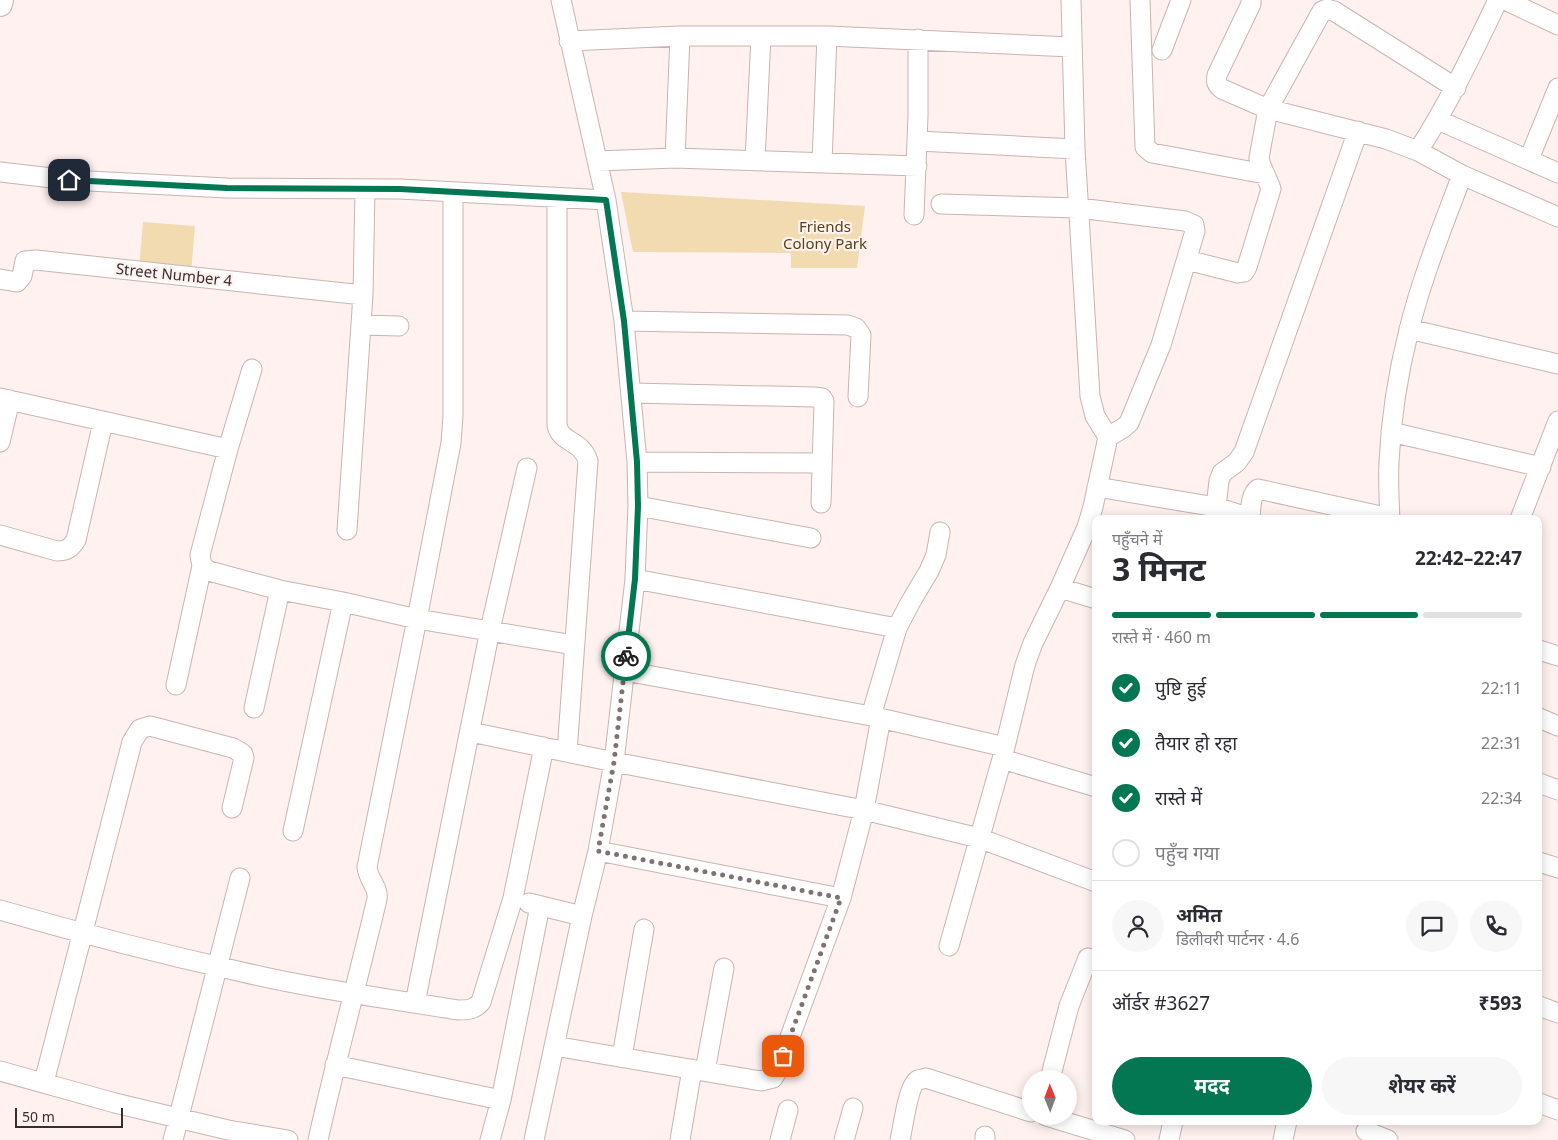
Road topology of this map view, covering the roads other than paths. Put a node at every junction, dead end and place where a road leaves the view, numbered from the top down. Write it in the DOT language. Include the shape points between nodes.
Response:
graph roads {
  1 [pos="1,0"];
  2 [pos="561,0"];
  3 [pos="1071,0"];
  4 [pos="1140,0"];
  5 [pos="1181,0"];
  6 [pos="1252,0"];
  7 [pos="1498,0"];
  8 [pos="1505,0"];
  9 [pos="0,4"];
  10 [pos="1558,25"];
  11 [pos="680,36"];
  12 [pos="761,36"];
  13 [pos="827,36"];
  14 [pos="918,40"];
  15 [pos="569,41"];
  16 [pos="1071,47"];
  17 [pos="1162,50"];
  18 [pos="1456,88"];
  19 [pos="1558,88"];
  20 [pos="1268,109"];
  21 [pos="1438,120"];
  22 [pos="1358,131"];
  23 [pos="918,140"];
  24 [pos="1074,150"];
  25 [pos="1418,151"];
  26 [pos="675,158"];
  27 [pos="1529,159"];
  28 [pos="597,161"];
  29 [pos="755,161"];
  30 [pos="822,162"];
  31 [pos="917,166"];
  32 [pos="0,172"];
  33 [pos="1558,173"];
  34 [pos="1265,174"];
  35 [pos="1462,175"];
  36 [pos="365,189"];
  37 [pos="453,192"];
  38 [pos="557,198"];
  39 [pos="606,200"];
  40 [pos="941,204"];
  41 [pos="1079,208"];
  42 [pos="914,214"];
  43 [pos="1558,217"];
  44 [pos="1187,260"];
  45 [pos="0,279"];
  46 [pos="363,295"];
  47 [pos="624,321"];
  48 [pos="361,325"];
  49 [pos="399,326"];
  50 [pos="1409,329"];
  51 [pos="1558,364"];
  52 [pos="252,369"];
  53 [pos="631,393"];
  54 [pos="858,397"];
  55 [pos="5,399"];
  56 [pos="1558,421"];
  57 [pos="103,422"];
  58 [pos="1391,432"];
  59 [pos="1108,437"];
  60 [pos="0,442"];
  61 [pos="228,449"];
  62 [pos="637,462"];
  63 [pos="822,463"];
  64 [pos="1540,467"];
  65 [pos="526,468"];
  66 [pos="1097,487"];
  67 [pos="821,503"];
  68 [pos="638,506"];
  69 [pos="1207,511"];
  70 [pos="1232,515"];
  71 [pos="1250,515"];
  72 [pos="1376,515"];
  73 [pos="1390,515"];
  74 [pos="1522,515"];
  75 [pos="346,530"];
  76 [pos="940,532"];
  77 [pos="0,535"];
  78 [pos="811,538"];
  79 [pos="202,566"];
  80 [pos="635,579"];
  81 [pos="1060,588"];
  82 [pos="280,590"];
  83 [pos="1092,598"];
  84 [pos="343,602"];
  85 [pos="417,619"];
  86 [pos="897,628"];
  87 [pos="490,630"];
  88 [pos="574,646"];
  89 [pos="1542,651"];
  90 [pos="1558,656"];
  91 [pos="625,671"];
  92 [pos="176,685"];
  93 [pos="254,708"];
  94 [pos="876,717"];
  95 [pos="1542,719"];
  96 [pos="1558,726"];
  97 [pos="471,732"];
  98 [pos="544,747"];
  99 [pos="567,752"];
  100 [pos="1003,753"];
  101 [pos="614,762"];
  102 [pos="1542,784"];
  103 [pos="1092,786"];
  104 [pos="1558,790"];
  105 [pos="232,808"];
  106 [pos="864,810"];
  107 [pos="294,831"];
  108 [pos="978,838"];
  109 [pos="598,851"];
  110 [pos="1542,863"];
  111 [pos="1558,868"];
  112 [pos="240,878"];
  113 [pos="1092,881"];
  114 [pos="513,898"];
  115 [pos="841,898"];
  116 [pos="540,906"];
  117 [pos="0,910"];
  118 [pos="582,916"];
  119 [pos="644,929"];
  120 [pos="83,934"];
  121 [pos="949,946"];
  122 [pos="1088,958"];
  123 [pos="217,966"];
  124 [pos="724,968"];
  125 [pos="355,993"];
  126 [pos="415,1003"];
  127 [pos="1542,1007"];
  128 [pos="1558,1013"];
  129 [pos="554,1046"];
  130 [pos="622,1057"];
  131 [pos="335,1065"];
  132 [pos="0,1070"];
  133 [pos="699,1070"];
  134 [pos="1052,1070"];
  135 [pos="44,1082"];
  136 [pos="501,1100"];
  137 [pos="1542,1104"];
  138 [pos="852,1108"];
  139 [pos="1022,1109"];
  140 [pos="788,1110"];
  141 [pos="1558,1110"];
  142 [pos="179,1118"];
  143 [pos="1076,1125"];
  144 [pos="1172,1125"];
  145 [pos="1286,1125"];
  146 [pos="1365,1131"];
  147 [pos="173,1140"];
  148 [pos="288,1140"];
  149 [pos="318,1140"];
  150 [pos="490,1140"];
  151 [pos="534,1140"];
  152 [pos="680,1140"];
  153 [pos="780,1140"];
  154 [pos="844,1140"];
  155 [pos="900,1140"];
  156 [pos="1126,1140"];
  157 [pos="1169,1140"];
  158 [pos="1283,1140"];
  159 [pos="1388,1140"];
  1 -- 9 [label="main road"];
  2 -- 15 [label="street"];
  3 -- 16 [label="street"];
  4 -- 34 [label="street" via="1145,147 1152,153"];
  5 -- 17 [label="street"];
  6 -- 20 [label="street" via="1216,81 1222,89"];
  7 -- 18 [label="street"];
  8 -- 10 [label="street"];
  11 -- 12 [label="street"];
  11 -- 15 [label="street"];
  11 -- 26 [label="street"];
  12 -- 13 [label="street"];
  12 -- 29 [label="street"];
  13 -- 14 [label="street"];
  13 -- 30 [label="street"];
  14 -- 16 [label="street"];
  14 -- 23 [label="street"];
  15 -- 28 [label="street"];
  16 -- 24 [label="street"];
  18 -- 20 [label="street" via="1327,9 1322,11"];
  18 -- 21 [label="street"];
  19 -- 27 [label="street"];
  20 -- 22 [label="street"];
  20 -- 34 [label="street" via="1260,158"];
  21 -- 25 [label="street"];
  21 -- 27 [label="street"];
  22 -- 25 [label="street"];
  22 -- 69 [label="street" via="1244,452 1237,462 1222,472"];
  23 -- 24 [label="street"];
  23 -- 31 [label="street"];
  24 -- 41 [label="street"];
  25 -- 35 [label="street"];
  26 -- 28 [label="street"];
  26 -- 29 [label="street"];
  27 -- 33 [label="street"];
  28 -- 39 [label="street"];
  29 -- 30 [label="street"];
  30 -- 31 [label="street"];
  31 -- 42 [label="street"];
  32 -- 36 [label="street" via="69,180 227,188"];
  34 -- 44 [label="street" via="1271,190 1244,272"];
  35 -- 43 [label="street"];
  35 -- 50 [label="street" via="1427,269"];
  36 -- 37 [label="street"];
  36 -- 46 [label="street"];
  37 -- 38 [label="street"];
  37 -- 85 [label="street" via="452,434"];
  38 -- 39 [label="street"];
  38 -- 88 [label="street" via="557,425 561,435 582,448 588,461"];
  39 -- 47 [label="street"];
  40 -- 41 [label="street"];
  41 -- 44 [label="street" via="1191,222 1195,231"];
  41 -- 59 [label="street" via="1090,396 1095,416"];
  44 -- 59 [label="street" via="1161,345 1132,417 1124,428"];
  45 -- 46 [label="street, Street Number 4" via="17,282 22,276 25,261 36,260"];
  46 -- 48 [label="street"];
  47 -- 53 [label="street"];
  47 -- 54 [label="street" via="848,325 861,335"];
  48 -- 49 [label="street"];
  48 -- 75 [label="street"];
  50 -- 51 [label="street"];
  50 -- 58 [label="street"];
  52 -- 61 [label="street"];
  53 -- 62 [label="street"];
  53 -- 63 [label="street" via="822,398"];
  55 -- 57 [label="street"];
  55 -- 60 [label="street"];
  56 -- 64 [label="street"];
  57 -- 61 [label="street"];
  57 -- 77 [label="street" via="72,546 66,551 57,551"];
  58 -- 64 [label="street"];
  58 -- 73 [label="street"];
  59 -- 66 [label="street"];
  61 -- 79 [label="street" via="200,555"];
  62 -- 63 [label="street"];
  62 -- 68 [label="street"];
  63 -- 67 [label="street"];
  64 -- 74 [label="street"];
  65 -- 87 [label="street"];
  66 -- 69 [label="street"];
  66 -- 81 [label="street" via="1087,527"];
  68 -- 78 [label="street"];
  68 -- 80 [label="street"];
  69 -- 70 [label="street"];
  71 -- 72 [label="street" via="1253,495 1258,489"];
  76 -- 86 [label="street" via="929,571"];
  79 -- 82 [label="street"];
  79 -- 92 [label="street"];
  80 -- 86 [label="street"];
  80 -- 91 [label="street"];
  81 -- 83 [label="street"];
  81 -- 100 [label="street" via="1033,643"];
  82 -- 84 [label="street"];
  82 -- 93 [label="street"];
  84 -- 85 [label="street"];
  84 -- 107 [label="street"];
  85 -- 87 [label="street"];
  85 -- 125 [label="street" via="367,867 378,894"];
  86 -- 94 [label="street"];
  87 -- 88 [label="street"];
  87 -- 97 [label="street"];
  88 -- 99 [label="street"];
  89 -- 90 [label="street"];
  91 -- 94 [label="street"];
  91 -- 101 [label="street"];
  94 -- 100 [label="street"];
  94 -- 106 [label="street"];
  95 -- 96 [label="street"];
  97 -- 98 [label="street"];
  97 -- 126 [label="street"];
  98 -- 99 [label="street"];
  98 -- 114 [label="street"];
  99 -- 101 [label="street"];
  100 -- 103 [label="street"];
  100 -- 108 [label="street"];
  101 -- 106 [label="street"];
  101 -- 109 [label="street"];
  102 -- 104 [label="street"];
  105 -- 120 [label="street" via="243,754 233,748 150,726 140,729 132,742"];
  106 -- 108 [label="street"];
  106 -- 115 [label="street"];
  108 -- 113 [label="street"];
  108 -- 121 [label="street"];
  109 -- 115 [label="street"];
  109 -- 118 [label="street"];
  110 -- 111 [label="street"];
  112 -- 123 [label="street"];
  114 -- 116 [label="street"];
  114 -- 126 [label="street" via="477,1007 458,1010"];
  115 -- 133 [label="street" via="773,1078 761,1080"];
  116 -- 118 [label="street"];
  116 -- 136 [label="street"];
  117 -- 120 [label="street"];
  118 -- 129 [label="street"];
  119 -- 130 [label="street"];
  120 -- 123 [label="street"];
  120 -- 135 [label="street"];
  122 -- 134 [label="street" via="1069,1006"];
  123 -- 125 [label="street"];
  123 -- 142 [label="street"];
  124 -- 133 [label="street"];
  125 -- 126 [label="street"];
  125 -- 131 [label="street"];
  127 -- 128 [label="street"];
  129 -- 130 [label="street"];
  129 -- 151 [label="street"];
  130 -- 133 [label="street"];
  131 -- 136 [label="street"];
  131 -- 149 [label="street"];
  132 -- 135 [label="street"];
  133 -- 152 [label="street"];
  135 -- 142 [label="street"];
  136 -- 150 [label="street"];
  137 -- 141 [label="street"];
  138 -- 154 [label="street"];
  139 -- 155 [label="street" via="926,1078 918,1080 911,1093"];
  140 -- 153 [label="street"];
  142 -- 147 [label="street"];
  142 -- 148 [label="street"];
  143 -- 156 [label="street"];
  144 -- 157 [label="street"];
  145 -- 158 [label="street"];
  146 -- 159 [label="street"];
}
